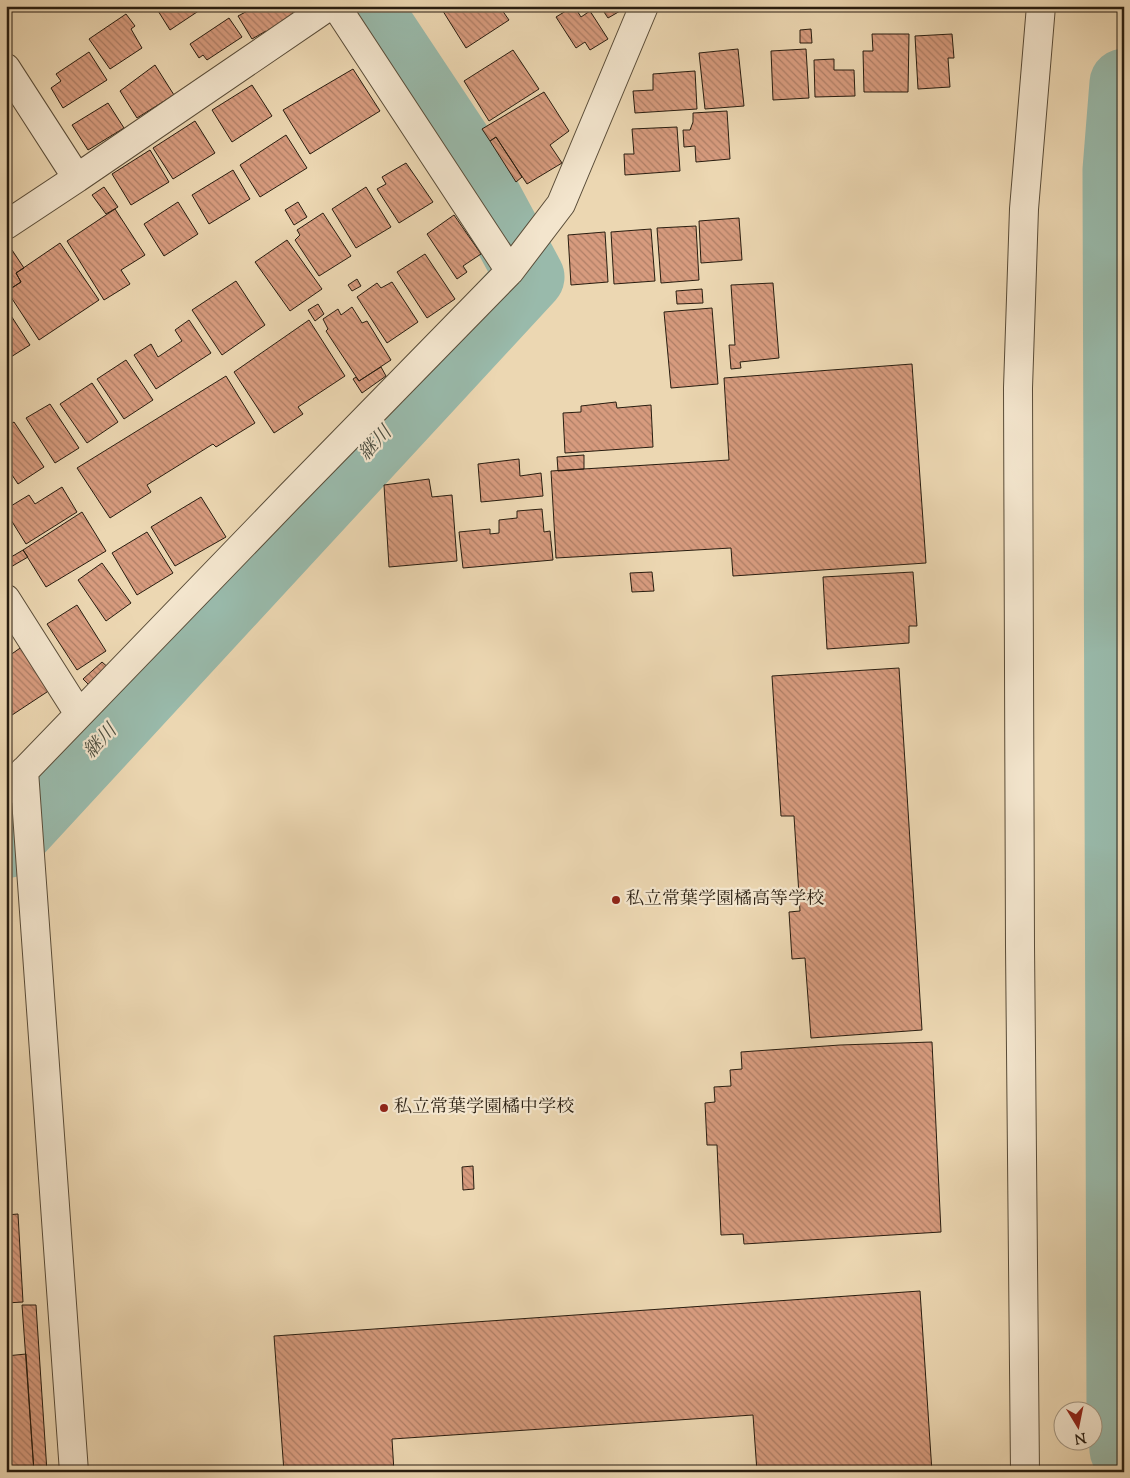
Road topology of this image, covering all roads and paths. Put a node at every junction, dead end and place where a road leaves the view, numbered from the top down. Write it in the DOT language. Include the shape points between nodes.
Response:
graph roads {
  1 [pos="330,6"];
  2 [pos="336,6"];
  3 [pos="644,6"];
  4 [pos="1041,6"];
  5 [pos="6,68"];
  6 [pos="77,178"];
  7 [pos="6,226"];
  8 [pos="510,271"];
  9 [pos="6,599"];
  10 [pos="79,714"];
  11 [pos="15,780"];
  12 [pos="74,1472"];
  13 [pos="1025,1472"];
  1 -- 6 [label="street"];
  2 -- 8 [label="street"];
  3 -- 8 [label="street" via="561,204"];
  4 -- 13 [label="street" via="1024,208 1018,388"];
  5 -- 6 [label="street"];
  6 -- 7 [label="street"];
  8 -- 10 [label="street"];
  9 -- 10 [label="street"];
  10 -- 11 [label="street"];
  11 -- 12 [label="street"];
}
